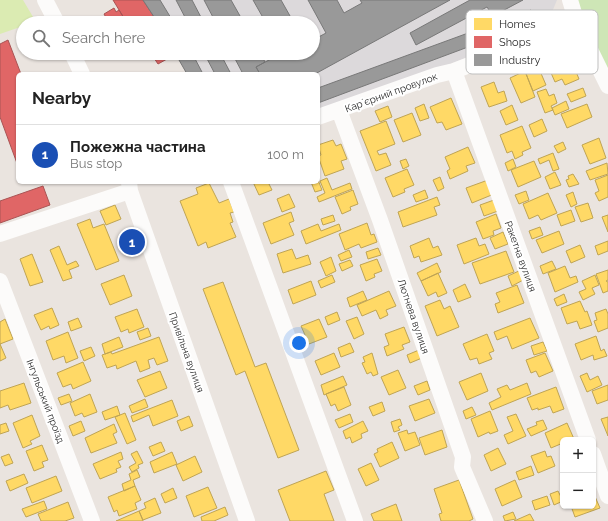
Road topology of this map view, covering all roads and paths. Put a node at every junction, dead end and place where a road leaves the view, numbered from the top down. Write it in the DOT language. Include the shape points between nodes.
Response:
graph roads {
  1 [pos="45,0"];
  2 [pos="570,0"];
  3 [pos="573,10"];
  4 [pos="53,16"];
  5 [pos="75,60"];
  6 [pos="598,66"];
  7 [pos="466,67"];
  8 [pos="81,72"];
  9 [pos="454,72"];
  10 [pos="608,86"];
  11 [pos="340,110"];
  12 [pos="320,116"];
  13 [pos="231,184"];
  14 [pos="130,186"];
  15 [pos="0,234"];
  16 [pos="0,281"];
  17 [pos="587,437"];
  18 [pos="596,462"];
  19 [pos="608,496"];
  20 [pos="92,521"];
  21 [pos="247,521"];
  22 [pos="355,521"];
  23 [pos="485,521"];
  1 -- 4 [label="street"];
  2 -- 3 [label="street"];
  5 -- 8 [label="street"];
  6 -- 10 [label="street"];
  7 -- 9 [label="street, Карʼєрний провулок"];
  9 -- 11 [label="street, Карʼєрний провулок" via="437,75"];
  9 -- 17 [label="street, Ракетна вулиця"];
  11 -- 12 [label="street, Карʼєрний провулок"];
  11 -- 23 [label="street, Лютнева вулиця" via="463,458 462,467"];
  13 -- 22 [label="street"];
  14 -- 15 [label="street"];
  14 -- 21 [label="street, Привільна вулиця"];
  16 -- 20 [label="street, Інгульський проїзд"];
  18 -- 19 [label="street"];
}
